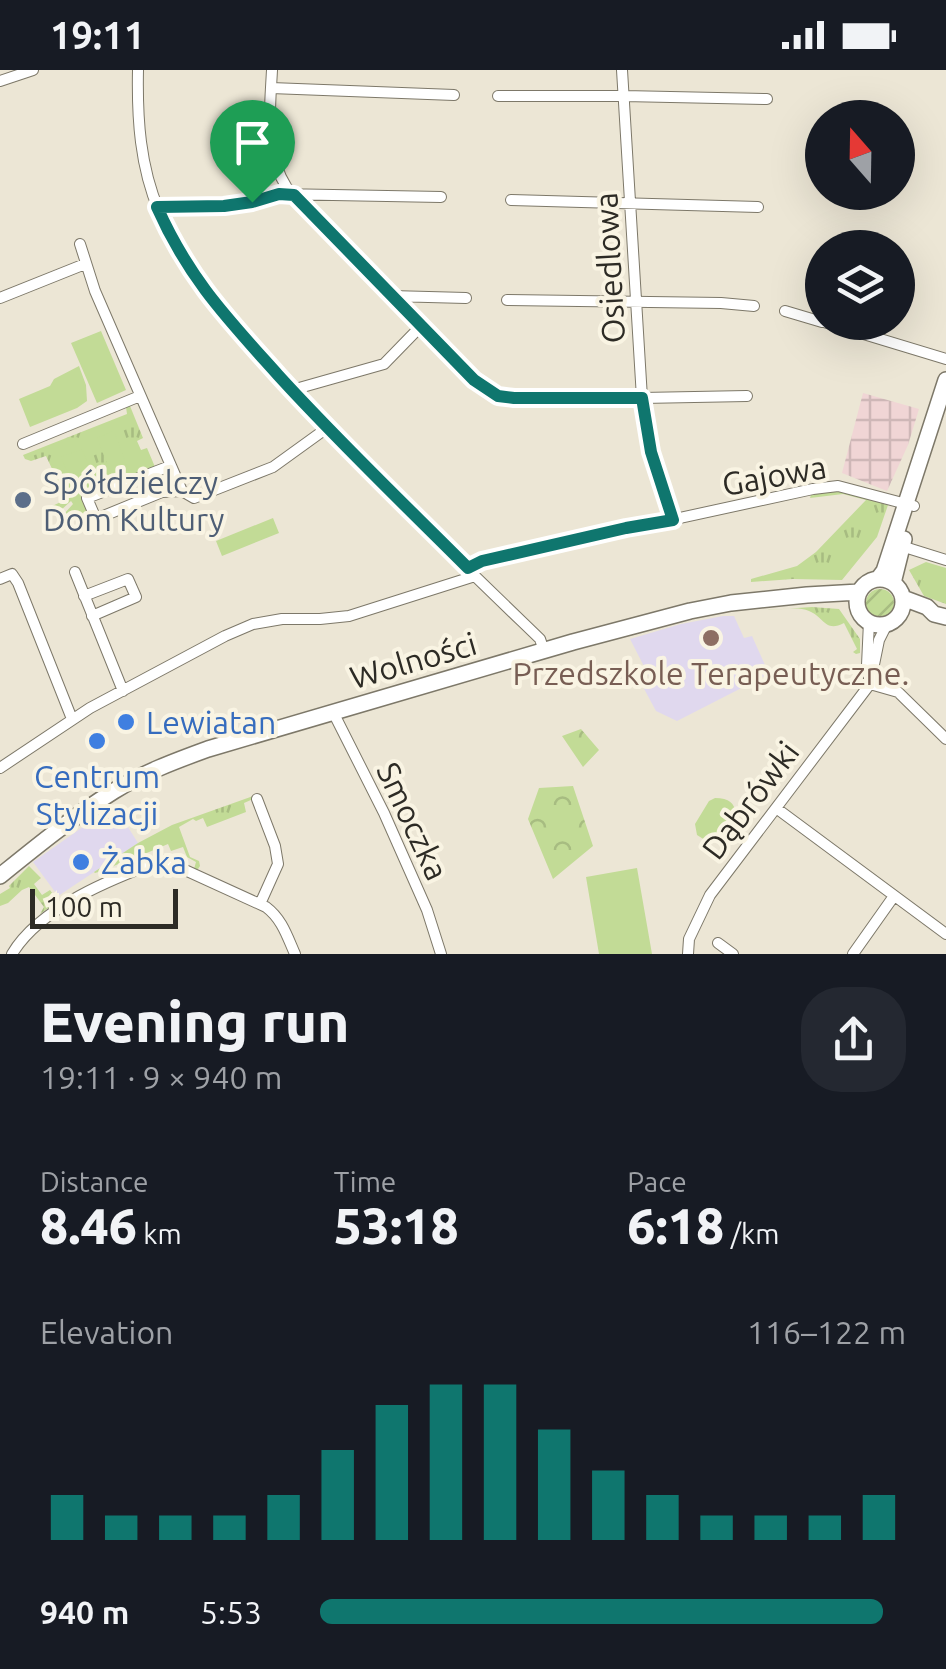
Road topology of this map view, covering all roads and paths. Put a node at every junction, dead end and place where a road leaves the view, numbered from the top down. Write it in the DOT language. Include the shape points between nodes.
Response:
graph roads {
  1 [pos="33,70"];
  2 [pos="138,70"];
  3 [pos="272,70"];
  4 [pos="622,70"];
  5 [pos="0,81"];
  6 [pos="271,88"];
  7 [pos="454,95"];
  8 [pos="498,96"];
  9 [pos="624,96"];
  10 [pos="767,99"];
  11 [pos="294,195"];
  12 [pos="442,197"];
  13 [pos="511,200"];
  14 [pos="630,202"];
  15 [pos="758,206"];
  16 [pos="157,207"];
  17 [pos="80,244"];
  18 [pos="85,264"];
  19 [pos="391,296"];
  20 [pos="0,298"];
  21 [pos="466,298"];
  22 [pos="507,300"];
  23 [pos="636,302"];
  24 [pos="754,306"];
  25 [pos="784,311"];
  26 [pos="805,317"];
  27 [pos="421,326"];
  28 [pos="883,340"];
  29 [pos="946,359"];
  30 [pos="946,380"];
  31 [pos="292,390"];
  32 [pos="140,396"];
  33 [pos="747,396"];
  34 [pos="642,398"];
  35 [pos="327,428"];
  36 [pos="23,444"];
  37 [pos="170,466"];
  38 [pos="182,490"];
  39 [pos="909,504"];
  40 [pos="673,520"];
  41 [pos="897,545"];
  42 [pos="946,560"];
  43 [pos="75,572"];
  44 [pos="471,572"];
  45 [pos="0,578"];
  46 [pos="886,581"];
  47 [pos="84,596"];
  48 [pos="862,608"];
  49 [pos="897,612"];
  50 [pos="92,616"];
  51 [pos="940,616"];
  52 [pos="544,651"];
  53 [pos="870,684"];
  54 [pos="123,690"];
  55 [pos="333,712"];
  56 [pos="72,719"];
  57 [pos="946,739"];
  58 [pos="0,768"];
  59 [pos="257,799"];
  60 [pos="776,808"];
  61 [pos="66,822"];
  62 [pos="0,864"];
  63 [pos="0,876"];
  64 [pos="894,896"];
  65 [pos="260,904"];
  66 [pos="946,934"];
  67 [pos="718,943"];
  68 [pos="12,954"];
  69 [pos="295,954"];
  70 [pos="440,954"];
  71 [pos="688,954"];
  72 [pos="733,954"];
  73 [pos="853,954"];
  1 -- 5 [label="street"];
  2 -- 16 [label="street" via="140,142"];
  3 -- 6 [label="street"];
  4 -- 9 [label="street, Osiedlowa"];
  6 -- 7 [label="street"];
  6 -- 11 [label="street" via="272,152"];
  8 -- 9 [label="street"];
  9 -- 10 [label="street"];
  9 -- 14 [label="street, Osiedlowa"];
  11 -- 12 [label="street"];
  11 -- 16 [label="street"];
  11 -- 19 [label="street"];
  13 -- 14 [label="street"];
  14 -- 15 [label="street"];
  14 -- 23 [label="street, Osiedlowa"];
  16 -- 31 [label="street" via="209,298"];
  17 -- 18 [label="street"];
  18 -- 20 [label="street"];
  18 -- 32 [label="street"];
  19 -- 21 [label="street"];
  19 -- 27 [label="street"];
  22 -- 23 [label="street"];
  23 -- 24 [label="street"];
  23 -- 34 [label="street, Osiedlowa"];
  25 -- 26 [label="street"];
  27 -- 31 [label="street" via="384,364"];
  27 -- 34 [label="street" via="498,396"];
  28 -- 29 [label="street"];
  30 -- 39 [label="main road"];
  31 -- 35 [label="street"];
  32 -- 36 [label="street"];
  32 -- 37 [label="street"];
  33 -- 34 [label="street"];
  34 -- 40 [label="street, Osiedlowa"];
  35 -- 38 [label="street" via="273,467 194,498"];
  35 -- 44 [label="street"];
  37 -- 38 [label="street"];
  37 -- 38 [label="street" via="87,498 96,519"];
  39 -- 40 [label="street, Gajowa" via="838,486"];
  39 -- 41 [label="main road"];
  40 -- 44 [label="street, Gajowa" via="500,556"];
  41 -- 42 [label="street"];
  41 -- 46 [label="main road"];
  43 -- 47 [label="street"];
  44 -- 52 [label="street" via="540,639"];
  44 -- 54 [label="street, Gajowa" via="349,616 253,624"];
  45 -- 56 [label="street" via="12,574 18,582"];
  46 -- 48 [label="main road" via="870,582"];
  46 -- 49 [label="main road" via="898,587"];
  47 -- 50 [label="street"];
  47 -- 50 [label="street" via="128,579 136,597"];
  48 -- 49 [label="main road" via="875,624"];
  48 -- 52 [label="main road, Wolności" via="791,598 731,604"];
  48 -- 53 [label="street"];
  49 -- 51 [label="main road"];
  49 -- 53 [label="street, Dąbrówki" via="879,640"];
  50 -- 54 [label="street"];
  52 -- 55 [label="main road, Wolności"];
  53 -- 57 [label="street" via="898,692"];
  53 -- 60 [label="street, Dąbrówki"];
  54 -- 56 [label="street, Gajowa"];
  55 -- 61 [label="main road, Wolności" via="155,769"];
  55 -- 70 [label="street, Smoczka" via="384,813"];
  56 -- 58 [label="street, Gajowa"];
  59 -- 65 [label="street" via="278,856"];
  60 -- 64 [label="street"];
  60 -- 71 [label="street, Dąbrówki" via="710,895"];
  61 -- 62 [label="main road, Wolności"];
  61 -- 63 [label="main road, Wolności"];
  64 -- 66 [label="street"];
  64 -- 73 [label="street"];
  65 -- 68 [label="street" via="162,860 86,891 27,934"];
  65 -- 69 [label="street" via="275,914"];
  67 -- 72 [label="street"];
}
